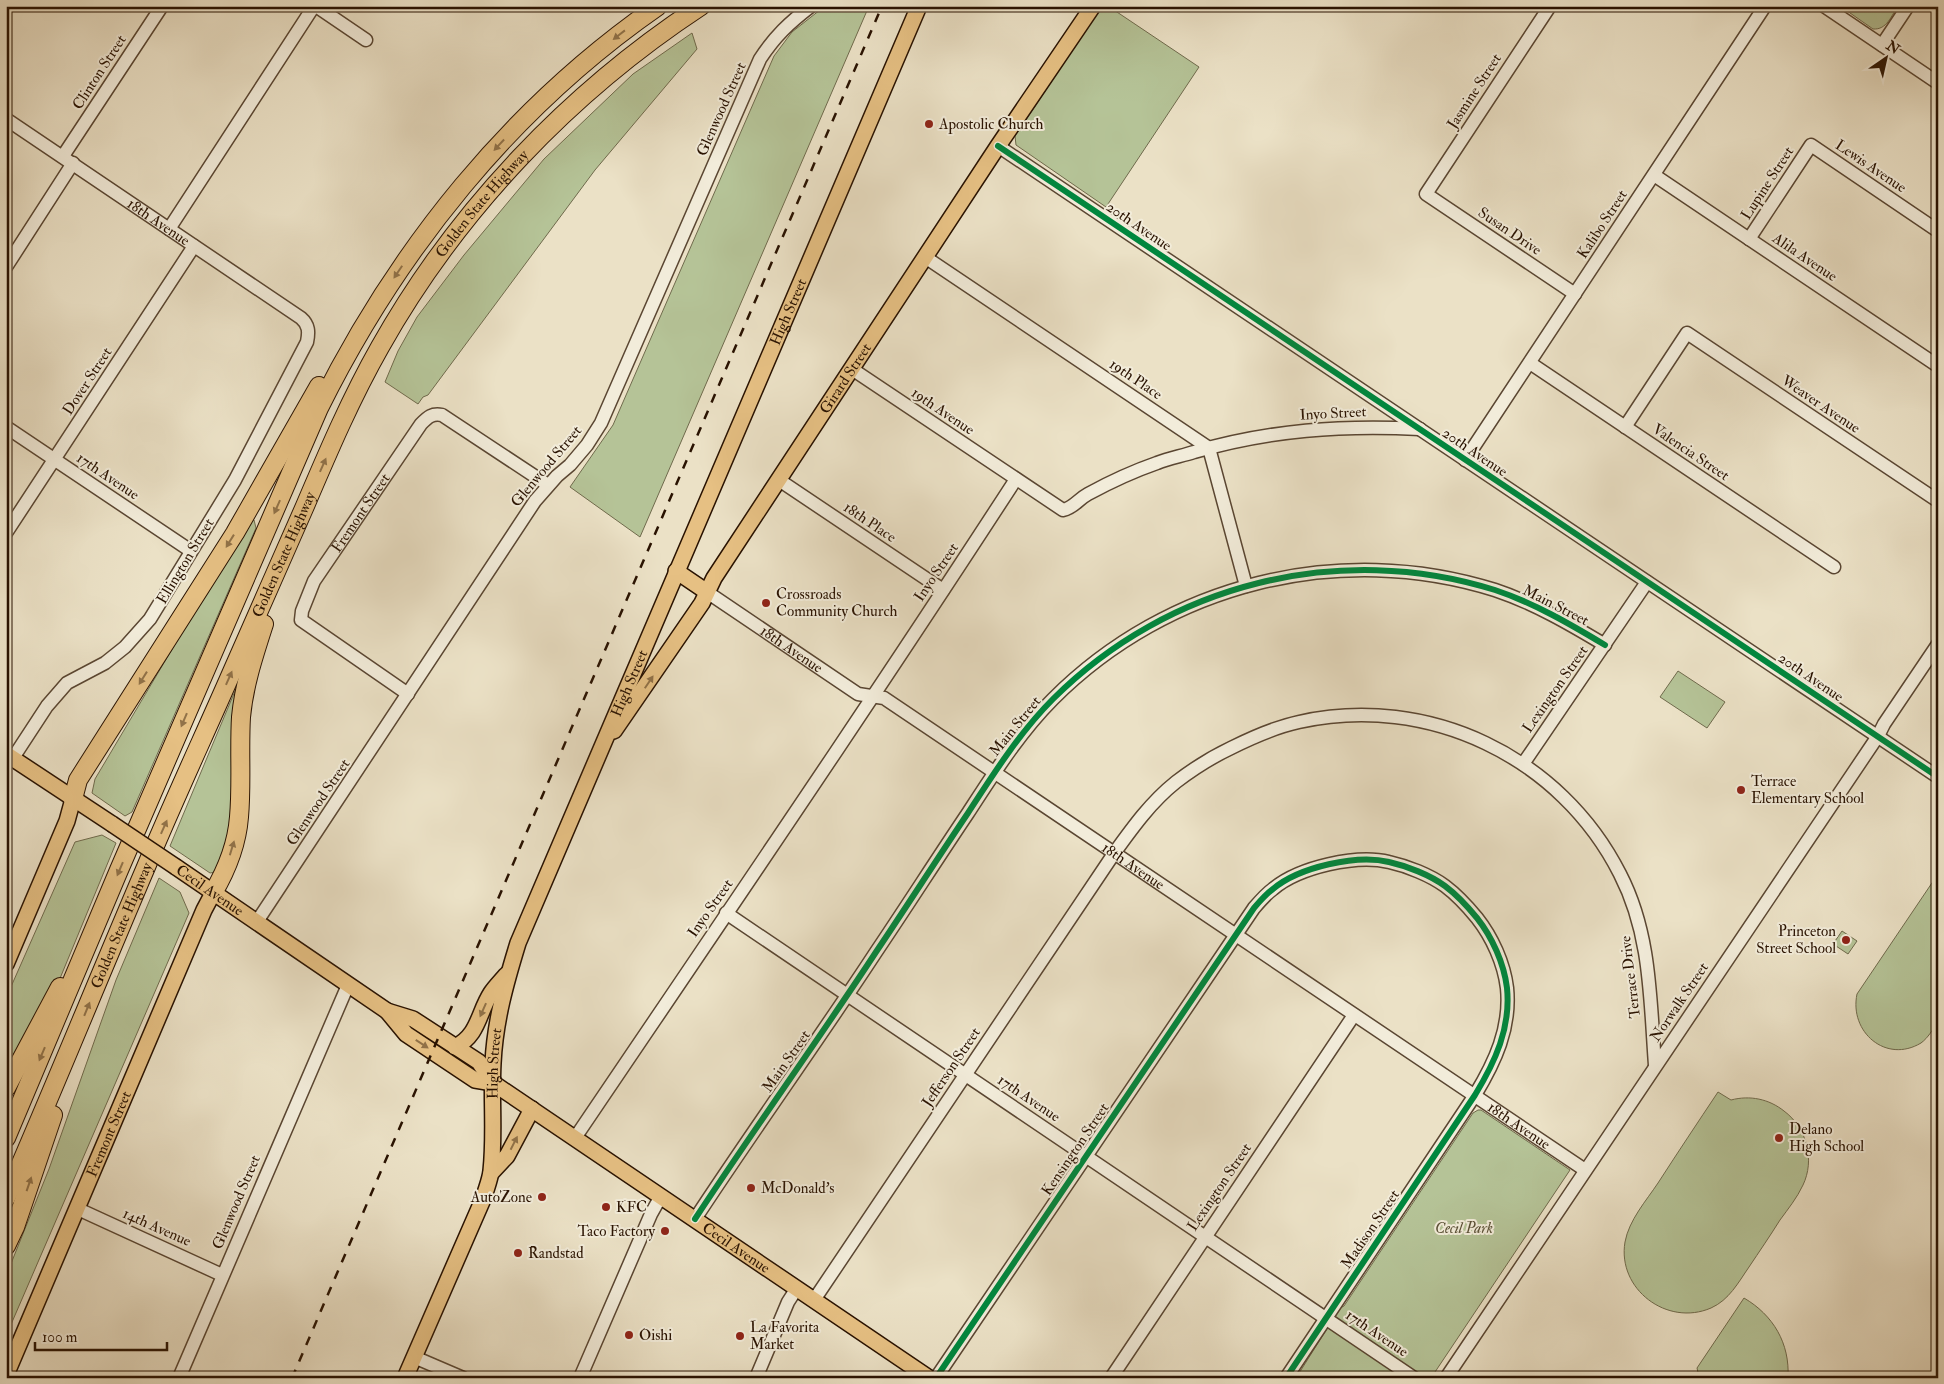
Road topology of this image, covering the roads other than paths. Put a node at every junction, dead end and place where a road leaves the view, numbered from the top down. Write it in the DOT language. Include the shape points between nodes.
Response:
graph roads {
  1 [pos="162,6"];
  2 [pos="315,6"];
  3 [pos="658,6"];
  4 [pos="701,6"];
  5 [pos="811,6"];
  6 [pos="919,6"];
  7 [pos="1093,6"];
  8 [pos="1550,6"];
  9 [pos="1766,6"];
  10 [pos="1824,6"];
  11 [pos="1908,6"];
  12 [pos="366,40"];
  13 [pos="1882,45"];
  14 [pos="1938,83"];
  15 [pos="6,119"];
  16 [pos="998,146"];
  17 [pos="1811,146"];
  18 [pos="68,160"];
  19 [pos="1654,175"];
  20 [pos="1426,194"];
  21 [pos="169,229"];
  22 [pos="1938,231"];
  23 [pos="1749,239"];
  24 [pos="194,246"];
  25 [pos="925,257"];
  26 [pos="6,267"];
  27 [pos="1575,294"];
  28 [pos="375,306"];
  29 [pos="308,327"];
  30 [pos="1530,363"];
  31 [pos="1938,366"];
  32 [pos="852,369"];
  33 [pos="6,427"];
  34 [pos="1625,427"];
  35 [pos="1420,429"];
  36 [pos="1209,448"];
  37 [pos="54,460"];
  38 [pos="1465,460"];
  39 [pos="1016,479"];
  40 [pos="779,480"];
  41 [pos="548,485"];
  42 [pos="1938,501"];
  43 [pos="296,526"];
  44 [pos="6,533"];
  45 [pos="191,551"];
  46 [pos="1834,567"];
  47 [pos="676,571"];
  48 [pos="1647,582"];
  49 [pos="1246,586"];
  50 [pos="943,590"];
  51 [pos="707,592"];
  52 [pos="1938,644"];
  53 [pos="1605,645"];
  54 [pos="408,694"];
  55 [pos="871,697"];
  56 [pos="1878,736"];
  57 [pos="599,750"];
  58 [pos="10,756"];
  59 [pos="1523,764"];
  60 [pos="995,772"];
  61 [pos="1938,777"];
  62 [pos="73,799"];
  63 [pos="1114,852"];
  64 [pos="213,893"];
  65 [pos="726,913"];
  66 [pos="256,923"];
  67 [pos="95,929"];
  68 [pos="1235,934"];
  69 [pos="6,964"];
  70 [pos="510,970"];
  71 [pos="348,985"];
  72 [pos="848,995"];
  73 [pos="387,1012"];
  74 [pos="1354,1015"];
  75 [pos="455,1047"];
  76 [pos="68,1054"];
  77 [pos="1655,1065"];
  78 [pos="966,1074"];
  79 [pos="493,1083"];
  80 [pos="6,1088"];
  81 [pos="1475,1095"];
  82 [pos="532,1109"];
  83 [pos="6,1138"];
  84 [pos="575,1138"];
  85 [pos="1086,1156"];
  86 [pos="1586,1170"];
  87 [pos="491,1173"];
  88 [pos="661,1196"];
  89 [pos="6,1198"];
  90 [pos="78,1209"];
  91 [pos="694,1219"];
  92 [pos="1206,1237"];
  93 [pos="6,1246"];
  94 [pos="222,1275"];
  95 [pos="797,1288"];
  96 [pos="814,1300"];
  97 [pos="1325,1318"];
  98 [pos="414,1357"];
  99 [pos="6,1375"];
  100 [pos="178,1378"];
  101 [pos="405,1378"];
  102 [pos="463,1378"];
  103 [pos="580,1378"];
  104 [pos="756,1378"];
  105 [pos="929,1378"];
  106 [pos="936,1378"];
  107 [pos="1111,1378"];
  108 [pos="1286,1378"];
  109 [pos="1414,1378"];
  110 [pos="1446,1378"];
  1 -- 18 [label="street, Clinton Street"];
  2 -- 12 [label="street"];
  2 -- 21 [label="street"];
  3 -- 28 [label="highway, Golden State Highway, one-way" via="571,75 496,148 456,193"];
  43 -- 4 [label="highway, Golden State Highway, one-way" via="371,362 406,304 462,226 518,161 576,102"];
  5 -- 41 [label="street, Glenwood Street" via="786,26 760,60 601,423 570,465"];
  6 -- 47 [label="main road, High Street"];
  7 -- 16 [label="main road, Girard Street"];
  8 -- 20 [label="street, Jasmine Street"];
  9 -- 19 [label="street, Kalibo Street"];
  10 -- 13 [label="street"];
  11 -- 13 [label="street"];
  13 -- 14 [label="street"];
  15 -- 18 [label="street, 18th Avenue"];
  16 -- 25 [label="main road, Girard Street"];
  16 -- 35 [label="street, 20th Avenue"];
  17 -- 22 [label="street, Lewis Avenue"];
  17 -- 23 [label="street, Lupine Street"];
  18 -- 21 [label="street, 18th Avenue"];
  18 -- 26 [label="street, Clinton Street"];
  19 -- 23 [label="street, Alila Avenue"];
  19 -- 27 [label="street, Kalibo Street"];
  20 -- 27 [label="street, Susan Drive"];
  21 -- 24 [label="street, 18th Avenue"];
  23 -- 31 [label="street, Alila Avenue"];
  24 -- 29 [label="street, 18th Avenue" via="301,318"];
  24 -- 37 [label="street, Dover Street"];
  25 -- 32 [label="main road, Girard Street"];
  25 -- 36 [label="street, 19th Place"];
  27 -- 30 [label="street, Kalibo Street"];
  28 -- 62 [label="highway, one-way" via="322,381 235,533 78,780"];
  28 -- 67 [label="highway, Golden State Highway, one-way" via="319,408"];
  29 -- 45 [label="street, Ellington Street" via="307,342 289,377 235,480"];
  30 -- 34 [label="street, Valencia Street"];
  30 -- 38 [label="street, Kalibo Street"];
  32 -- 39 [label="street, 19th Avenue"];
  32 -- 40 [label="main road, Girard Street"];
  33 -- 37 [label="street, 17th Avenue"];
  34 -- 42 [label="street, Weaver Avenue" via="1687,333"];
  34 -- 46 [label="street, Valencia Street"];
  35 -- 36 [label="street, Inyo Street" via="1335,427 1276,434"];
  35 -- 38 [label="street, 20th Avenue"];
  36 -- 39 [label="street, Inyo Street" via="1158,462 1102,487 1063,510"];
  36 -- 49 [label="street"];
  37 -- 44 [label="street, Dover Street"];
  37 -- 45 [label="street, 17th Avenue"];
  38 -- 48 [label="street, 20th Avenue"];
  39 -- 50 [label="street, Inyo Street"];
  40 -- 50 [label="street, 18th Place"];
  40 -- 51 [label="main road, Girard Street"];
  41 -- 54 [label="street, Glenwood Street"];
  41 -- 54 [label="street, Fremont Street" via="442,414 435,414 421,424 314,581 301,620"];
  64 -- 43 [label="highway, one-way" via="228,860 239,819 241,718 249,668"];
  76 -- 43 [label="highway, Golden State Highway, one-way" via="147,864"];
  45 -- 58 [label="street, Ellington Street" via="150,619 125,647 105,663 67,683"];
  47 -- 51 [label="main road, 18th Avenue"];
  47 -- 57 [label="main road, High Street"];
  48 -- 53 [label="street, Lexington Street"];
  48 -- 56 [label="street, 20th Avenue"];
  49 -- 53 [label="street, Main Street" via="1330,571 1413,573 1494,590 1534,605"];
  49 -- 60 [label="street, Main Street" via="1164,617 1124,640 1052,700"];
  50 -- 55 [label="street, Inyo Street"];
  51 -- 55 [label="street, 18th Avenue" via="858,694"];
  57 -- 51 [label="main road, Girard Street, one-way" via="632,707"];
  52 -- 56 [label="street, Norwalk Street"];
  53 -- 59 [label="street, Lexington Street"];
  54 -- 66 [label="street, Glenwood Street"];
  55 -- 60 [label="street, 18th Avenue" via="884,698"];
  55 -- 65 [label="street, Inyo Street"];
  56 -- 61 [label="street, 20th Avenue"];
  56 -- 77 [label="street, Norwalk Street"];
  57 -- 70 [label="main road, High Street" via="518,943"];
  58 -- 62 [label="main road, Cecil Avenue"];
  59 -- 63 [label="street, Terrace Drive" via="1465,733 1416,720 1384,715 1348,715 1299,722 1256,736 1214,756 1176,782 1144,813"];
  59 -- 77 [label="street, Terrace Drive" via="1549,783 1582,816 1612,859 1627,888 1648,960"];
  60 -- 63 [label="street, 18th Avenue"];
  60 -- 72 [label="street, Main Street"];
  62 -- 64 [label="main road, Cecil Avenue, bridge"];
  62 -- 69 [label="main road" via="67,821"];
  63 -- 68 [label="street, 18th Avenue"];
  63 -- 78 [label="street, Jefferson Street"];
  64 -- 66 [label="main road, Cecil Avenue"];
  64 -- 90 [label="main road, Fremont Street"];
  65 -- 72 [label="street, 17th Avenue"];
  65 -- 84 [label="street, Inyo Street"];
  66 -- 71 [label="main road, Cecil Avenue"];
  67 -- 80 [label="highway"];
  67 -- 83 [label="highway, Golden State Highway, one-way"];
  68 -- 74 [label="street, 18th Avenue"];
  68 -- 81 [label="street, Kensington Street" via="1274,888 1301,873 1328,864 1358,860 1388,862 1444,885 1486,930 1507,987 1501,1045"];
  68 -- 85 [label="street, Kensington Street"];
  70 -- 75 [label="main road, one-way" via="490,994 466,1041"];
  70 -- 79 [label="main road, High Street" via="497,1024"];
  71 -- 73 [label="main road, Cecil Avenue"];
  71 -- 94 [label="street, Glenwood Street"];
  72 -- 78 [label="street, 17th Avenue"];
  72 -- 91 [label="street, Main Street"];
  73 -- 75 [label="main road, Cecil Avenue" via="413,1019"];
  73 -- 79 [label="main road, Cecil Avenue, one-way" via="406,1034 476,1080"];
  74 -- 81 [label="street, 18th Avenue"];
  74 -- 92 [label="street, Lexington Street"];
  75 -- 79 [label="main road, Cecil Avenue" via="478,1062"];
  76 -- 89 [label="highway, Golden State Highway"];
  93 -- 76 [label="highway, one-way" via="52,1121"];
  77 -- 86 [label="street, Norwalk Street"];
  78 -- 85 [label="street, 17th Avenue"];
  78 -- 96 [label="street, Jefferson Street"];
  79 -- 82 [label="main road, Cecil Avenue"];
  79 -- 87 [label="main road, High Street"];
  81 -- 86 [label="street, 18th Avenue"];
  81 -- 97 [label="street, Madison Street"];
  82 -- 84 [label="main road, Cecil Avenue"];
  87 -- 82 [label="main road, one-way" via="507,1156"];
  84 -- 88 [label="main road, Cecil Avenue"];
  85 -- 92 [label="street, 17th Avenue"];
  85 -- 106 [label="street, Kensington Street"];
  86 -- 110 [label="street, Norwalk Street"];
  87 -- 98 [label="main road, High Street" via="484,1197"];
  88 -- 91 [label="main road, Cecil Avenue"];
  88 -- 103 [label="street"];
  90 -- 94 [label="street, 14th Avenue"];
  90 -- 99 [label="main road, Fremont Street"];
  91 -- 95 [label="main road, Cecil Avenue"];
  92 -- 97 [label="street, 17th Avenue"];
  92 -- 107 [label="street, Lexington Street"];
  94 -- 100 [label="street, Glenwood Street"];
  95 -- 96 [label="main road, Cecil Avenue"];
  95 -- 104 [label="street"];
  96 -- 105 [label="main road, Cecil Avenue"];
  97 -- 108 [label="street, Madison Street"];
  97 -- 109 [label="street, 17th Avenue"];
  98 -- 101 [label="main road, High Street"];
  98 -- 102 [label="street"];
}
